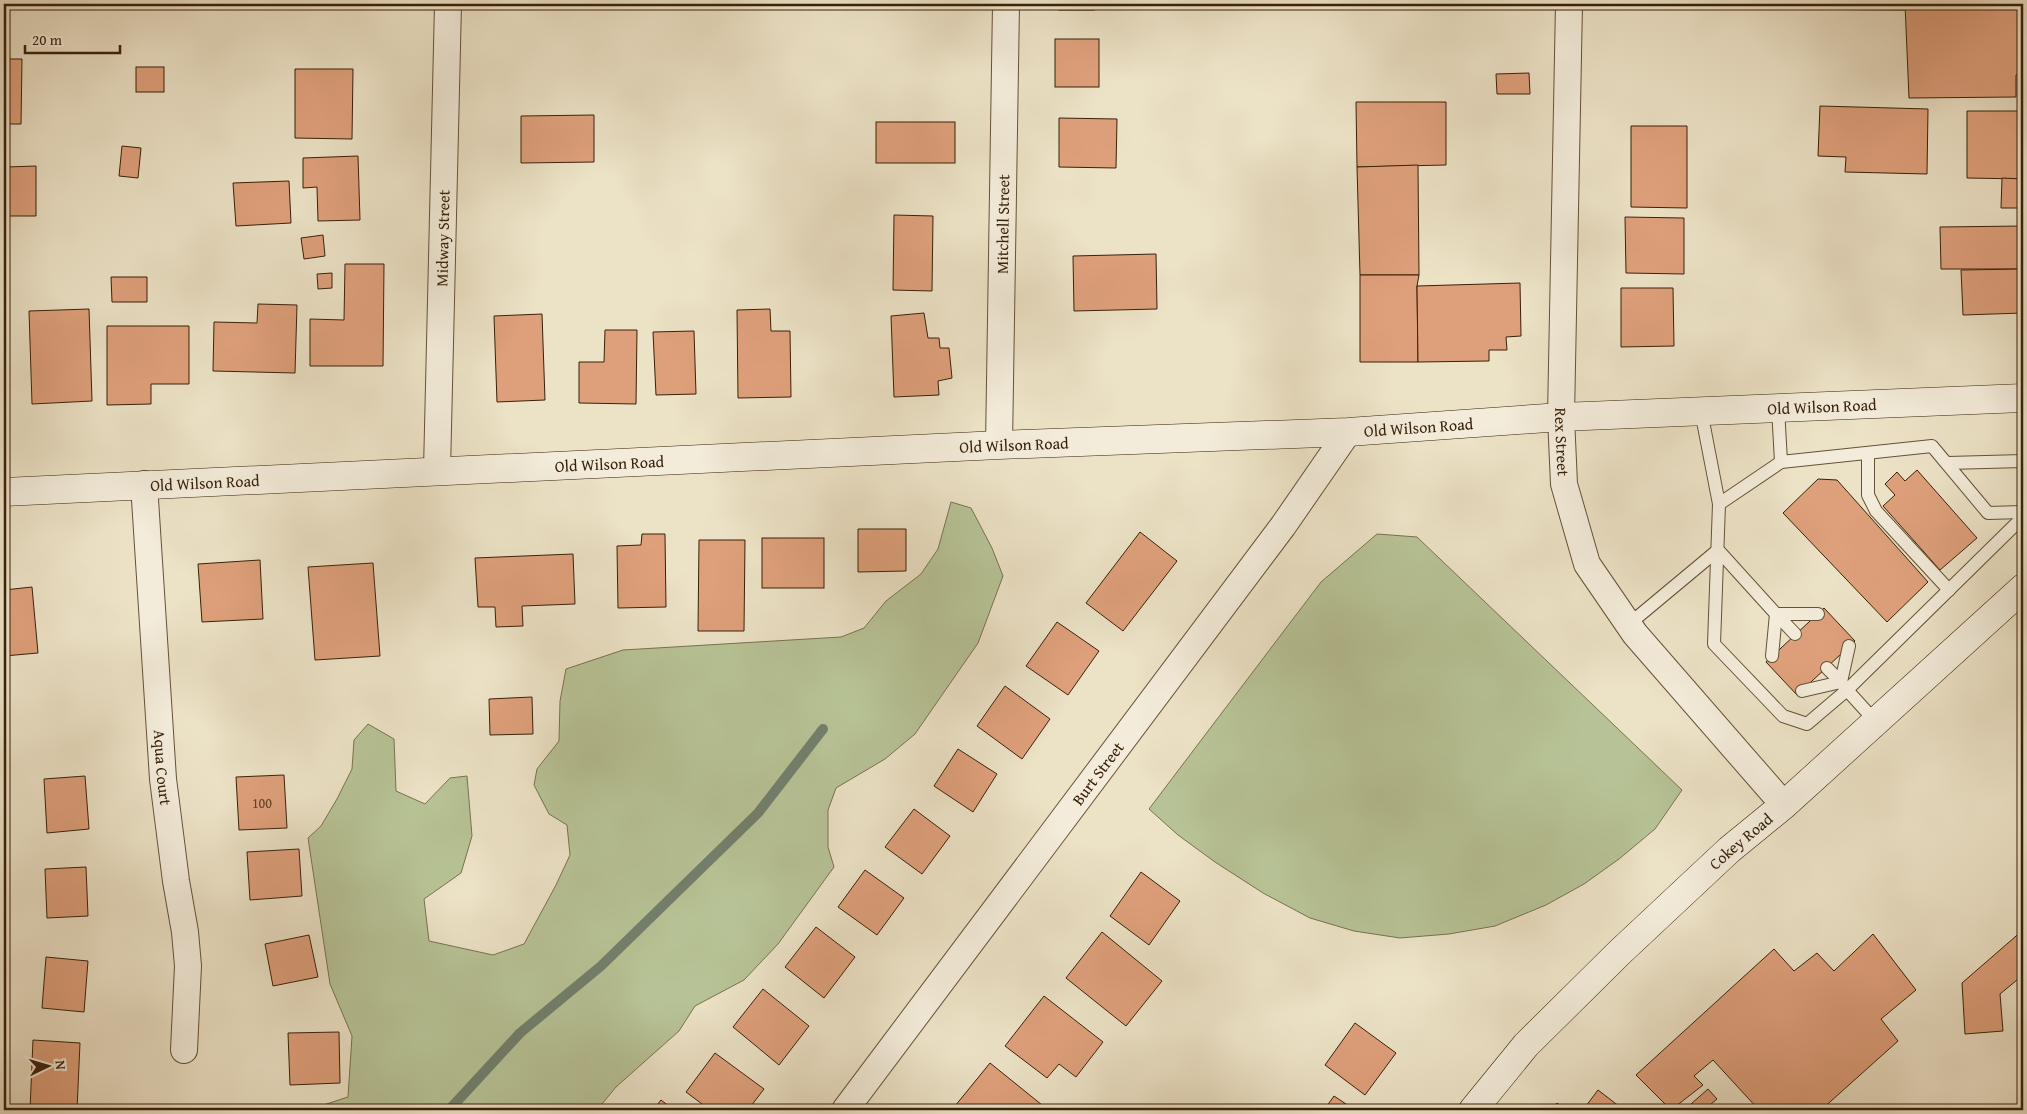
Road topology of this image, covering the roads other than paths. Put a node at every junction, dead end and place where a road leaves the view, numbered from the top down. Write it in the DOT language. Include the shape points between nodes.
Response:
graph roads {
  1 [pos="448,4"];
  2 [pos="1006,4"];
  3 [pos="1569,4"];
  4 [pos="2023,398"];
  5 [pos="1778,408"];
  6 [pos="1701,411"];
  7 [pos="1561,417"];
  8 [pos="1348,432"];
  9 [pos="999,444"];
  10 [pos="1868,453"];
  11 [pos="2023,461"];
  12 [pos="1781,462"];
  13 [pos="1948,463"];
  14 [pos="437,470"];
  15 [pos="144,484"];
  16 [pos="4,492"];
  17 [pos="1719,504"];
  18 [pos="2023,512"];
  19 [pos="2023,517"];
  20 [pos="1718,550"];
  21 [pos="2023,588"];
  22 [pos="1949,590"];
  23 [pos="1776,614"];
  24 [pos="1818,614"];
  25 [pos="1628,625"];
  26 [pos="1795,634"];
  27 [pos="1849,646"];
  28 [pos="1772,656"];
  29 [pos="1827,668"];
  30 [pos="1844,686"];
  31 [pos="1802,691"];
  32 [pos="1876,722"];
  33 [pos="1784,805"];
  34 [pos="184,1050"];
  35 [pos="844,1110"];
  36 [pos="1473,1110"];
  1 -- 14 [label="street, Midway Street"];
  2 -- 9 [label="street, Mitchell Street"];
  3 -- 7 [label="street, Rex Street"];
  4 -- 5 [label="street, Old Wilson Road"];
  5 -- 6 [label="street, Old Wilson Road"];
  5 -- 12 [label="lane"];
  6 -- 7 [label="street, Old Wilson Road"];
  6 -- 17 [label="lane"];
  7 -- 8 [label="street, Old Wilson Road"];
  7 -- 25 [label="street, Rex Street" via="1564,484 1587,564"];
  8 -- 9 [label="street, Old Wilson Road"];
  8 -- 35 [label="street, Burt Street" via="1283,526"];
  9 -- 14 [label="street, Old Wilson Road"];
  10 -- 12 [label="lane"];
  10 -- 13 [label="lane" via="1932,446"];
  10 -- 22 [label="lane" via="1868,495 1876,511"];
  11 -- 13 [label="lane"];
  12 -- 17 [label="lane"];
  13 -- 18 [label="lane" via="1988,513"];
  14 -- 15 [label="street, Old Wilson Road"];
  15 -- 16 [label="street, Old Wilson Road"];
  15 -- 34 [label="street, Aqua Court" via="164,779 188,966"];
  17 -- 20 [label="lane"];
  19 -- 22 [label="lane"];
  20 -- 23 [label="lane"];
  20 -- 25 [label="lane"];
  20 -- 30 [label="lane" via="1714,644 1783,716 1808,724"];
  21 -- 32 [label="street, Cokey Road"];
  22 -- 30 [label="lane"];
  23 -- 24 [label="lane"];
  23 -- 26 [label="lane"];
  23 -- 28 [label="lane"];
  25 -- 33 [label="street, Rex Street"];
  27 -- 30 [label="lane"];
  29 -- 30 [label="lane"];
  30 -- 31 [label="lane"];
  30 -- 32 [label="lane"];
  32 -- 33 [label="street, Cokey Road"];
  33 -- 36 [label="street, Cokey Road" via="1729,850 1620,952 1526,1045"];
}
